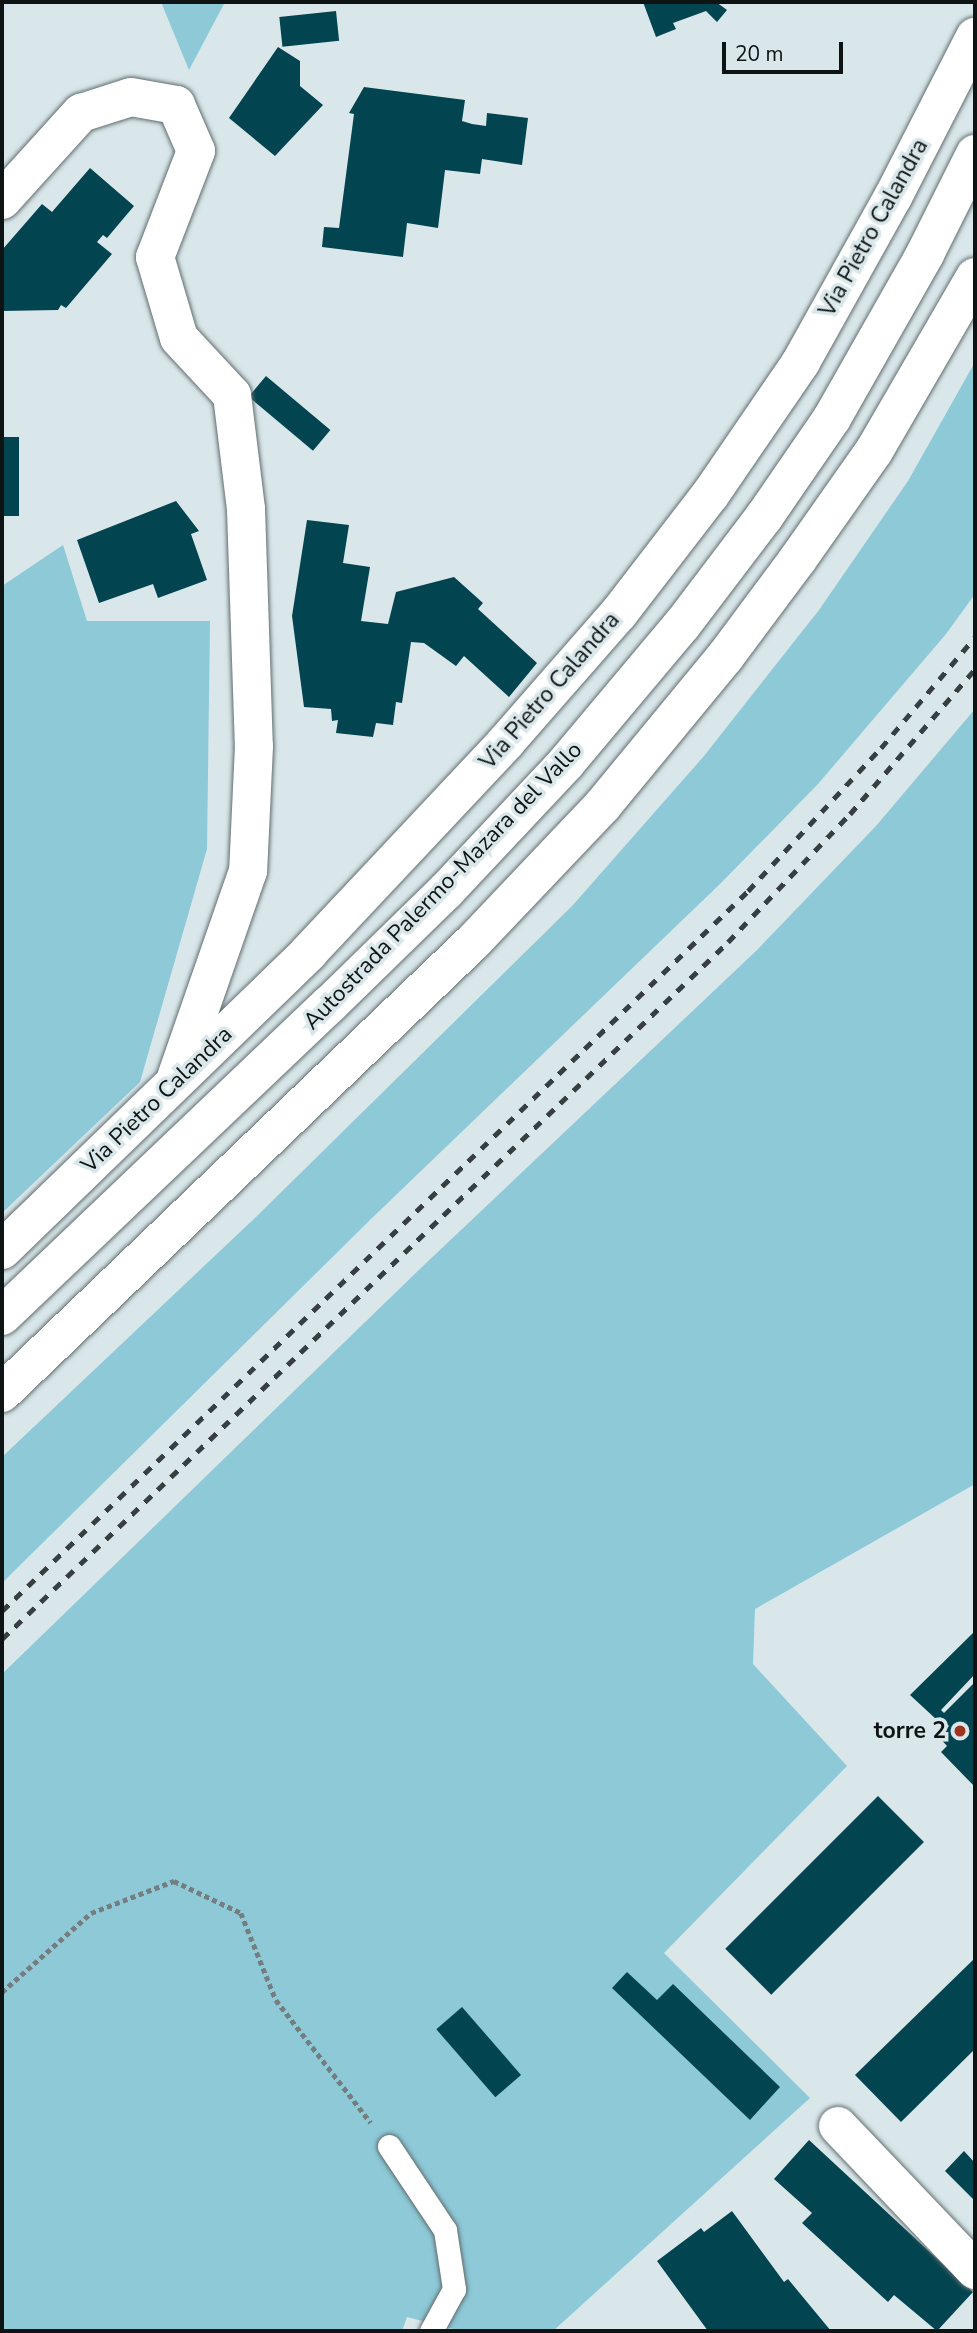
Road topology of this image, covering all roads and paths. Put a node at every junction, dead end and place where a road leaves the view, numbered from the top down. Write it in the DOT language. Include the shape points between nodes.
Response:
graph roads {
  1 [pos="975,37"];
  2 [pos="975,154"];
  3 [pos="2,200"];
  4 [pos="975,277"];
  5 [pos="173,1086"];
  6 [pos="2,1250"];
  7 [pos="2,1316"];
  8 [pos="2,1393"];
  9 [pos="2,1992"];
  10 [pos="838,2126"];
  11 [pos="389,2146"];
  12 [pos="975,2270"];
  13 [pos="431,2331"];
  1 -- 5 [label="main road, Via Pietro Calandra" via="893,197 800,362 710,495 619,613 506,742 318,943"];
  2 -- 7 [label="main road, Autostrada Palermo-Mazara del Vallo" via="925,254 832,418 682,625 566,763 446,891"];
  3 -- 5 [label="main road" via="81,114 131,96 176,105 196,151 155,257 179,338 232,395 246,509 254,746 248,871"];
  4 -- 8 [label="main road" via="874,451 798,559 725,657 603,804 474,940"];
  5 -- 6 [label="main road, Via Pietro Calandra"];
  9 -- 11 [label="path" via="91,1913 174,1881 241,1913 276,2000"];
  10 -- 12 [label="main road"];
  11 -- 13 [label="lane" via="445,2230 454,2289"];
}
